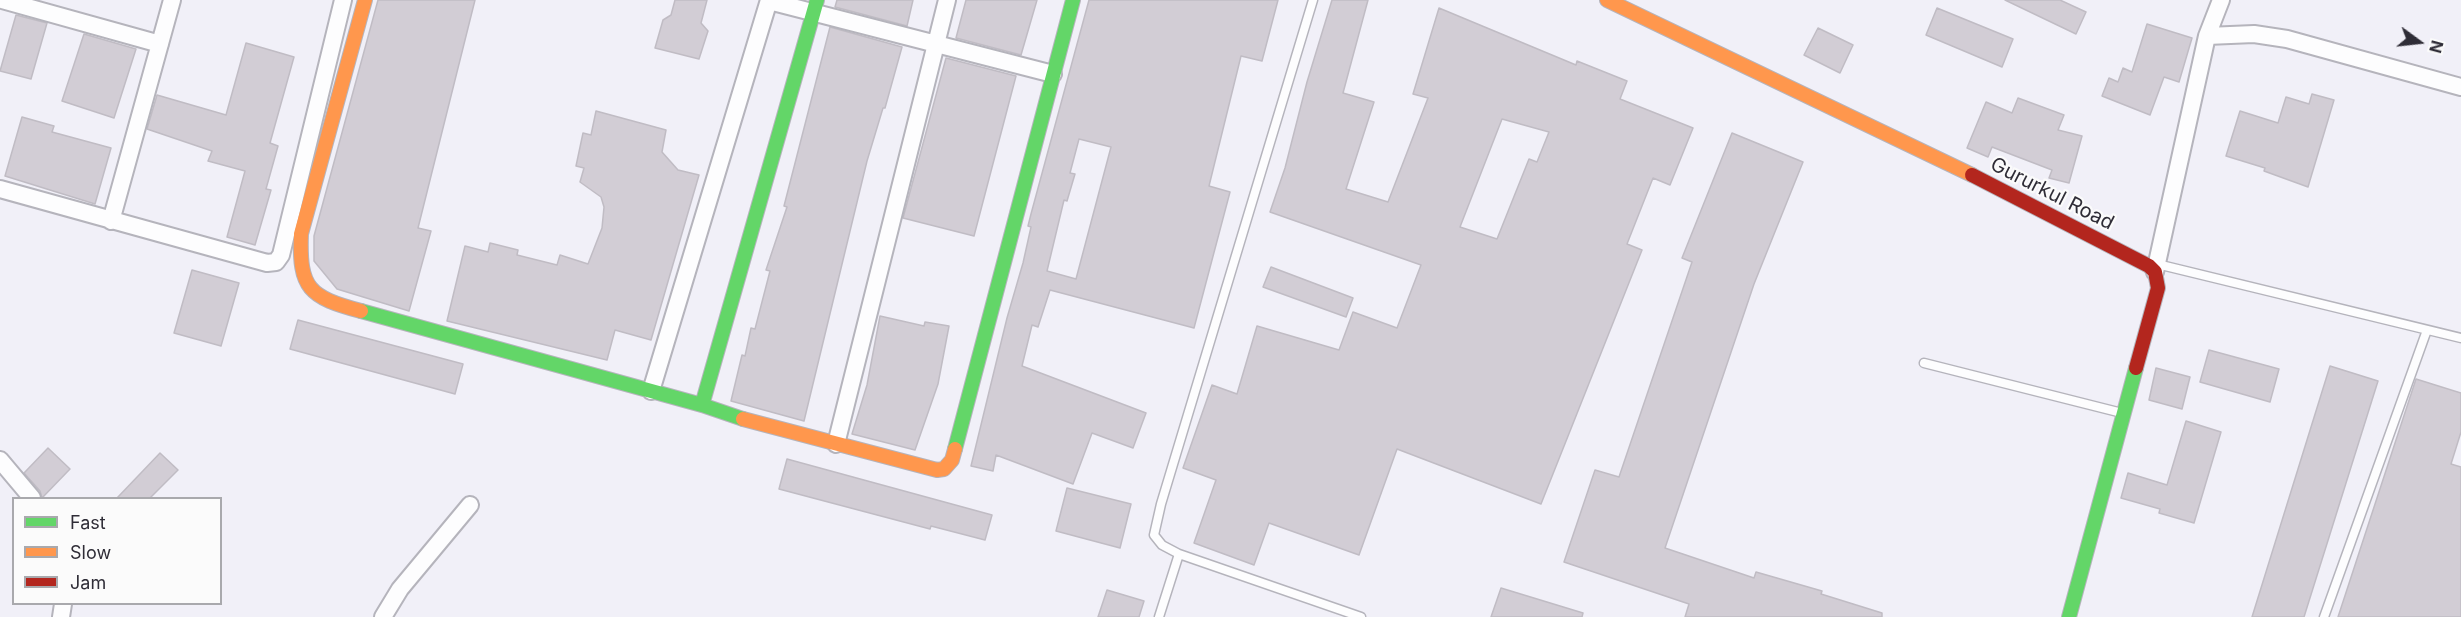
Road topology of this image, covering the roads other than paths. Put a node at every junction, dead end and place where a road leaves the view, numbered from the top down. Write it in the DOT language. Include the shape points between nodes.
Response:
graph roads {
  1 [pos="2,0"];
  2 [pos="172,0"];
  3 [pos="344,0"];
  4 [pos="365,0"];
  5 [pos="947,0"];
  6 [pos="1073,0"];
  7 [pos="1313,0"];
  8 [pos="1607,0"];
  9 [pos="2221,0"];
  10 [pos="769,1"];
  11 [pos="815,6"];
  12 [pos="2207,36"];
  13 [pos="160,44"];
  14 [pos="935,44"];
  15 [pos="1053,74"];
  16 [pos="2461,87"];
  17 [pos="0,189"];
  18 [pos="111,221"];
  19 [pos="2156,268"];
  20 [pos="2427,330"];
  21 [pos="2461,338"];
  22 [pos="1924,363"];
  23 [pos="651,391"];
  24 [pos="702,405"];
  25 [pos="2125,414"];
  26 [pos="836,444"];
  27 [pos="0,460"];
  28 [pos="31,497"];
  29 [pos="470,505"];
  30 [pos="1179,554"];
  31 [pos="383,617"];
  32 [pos="1159,617"];
  33 [pos="1361,617"];
  34 [pos="2069,617"];
  35 [pos="2324,617"];
  1 -- 13 [label="street"];
  2 -- 13 [label="street"];
  3 -- 18 [label="street" via="281,255 276,262 267,263"];
  4 -- 23 [label="street" via="301,234 304,283 314,294 345,307"];
  5 -- 14 [label="street"];
  6 -- 15 [label="street"];
  7 -- 30 [label="lane" via="1156,524 1156,540"];
  8 -- 19 [label="street, Gururkul Road"];
  9 -- 12 [label="street"];
  10 -- 11 [label="street"];
  10 -- 23 [label="street"];
  11 -- 14 [label="street"];
  11 -- 24 [label="street"];
  12 -- 16 [label="street" via="2254,34 2287,39"];
  12 -- 19 [label="street"];
  13 -- 18 [label="street"];
  14 -- 15 [label="street"];
  14 -- 26 [label="street"];
  15 -- 26 [label="street" via="952,460 944,469 937,470"];
  17 -- 18 [label="street"];
  19 -- 20 [label="lane"];
  19 -- 25 [label="street" via="2158,288"];
  20 -- 21 [label="lane"];
  20 -- 35 [label="lane"];
  22 -- 25 [label="lane"];
  23 -- 24 [label="street"];
  24 -- 26 [label="street"];
  25 -- 34 [label="street"];
  27 -- 28 [label="street"];
  29 -- 31 [label="street" via="400,589"];
  30 -- 32 [label="lane"];
  30 -- 33 [label="lane"];
}
